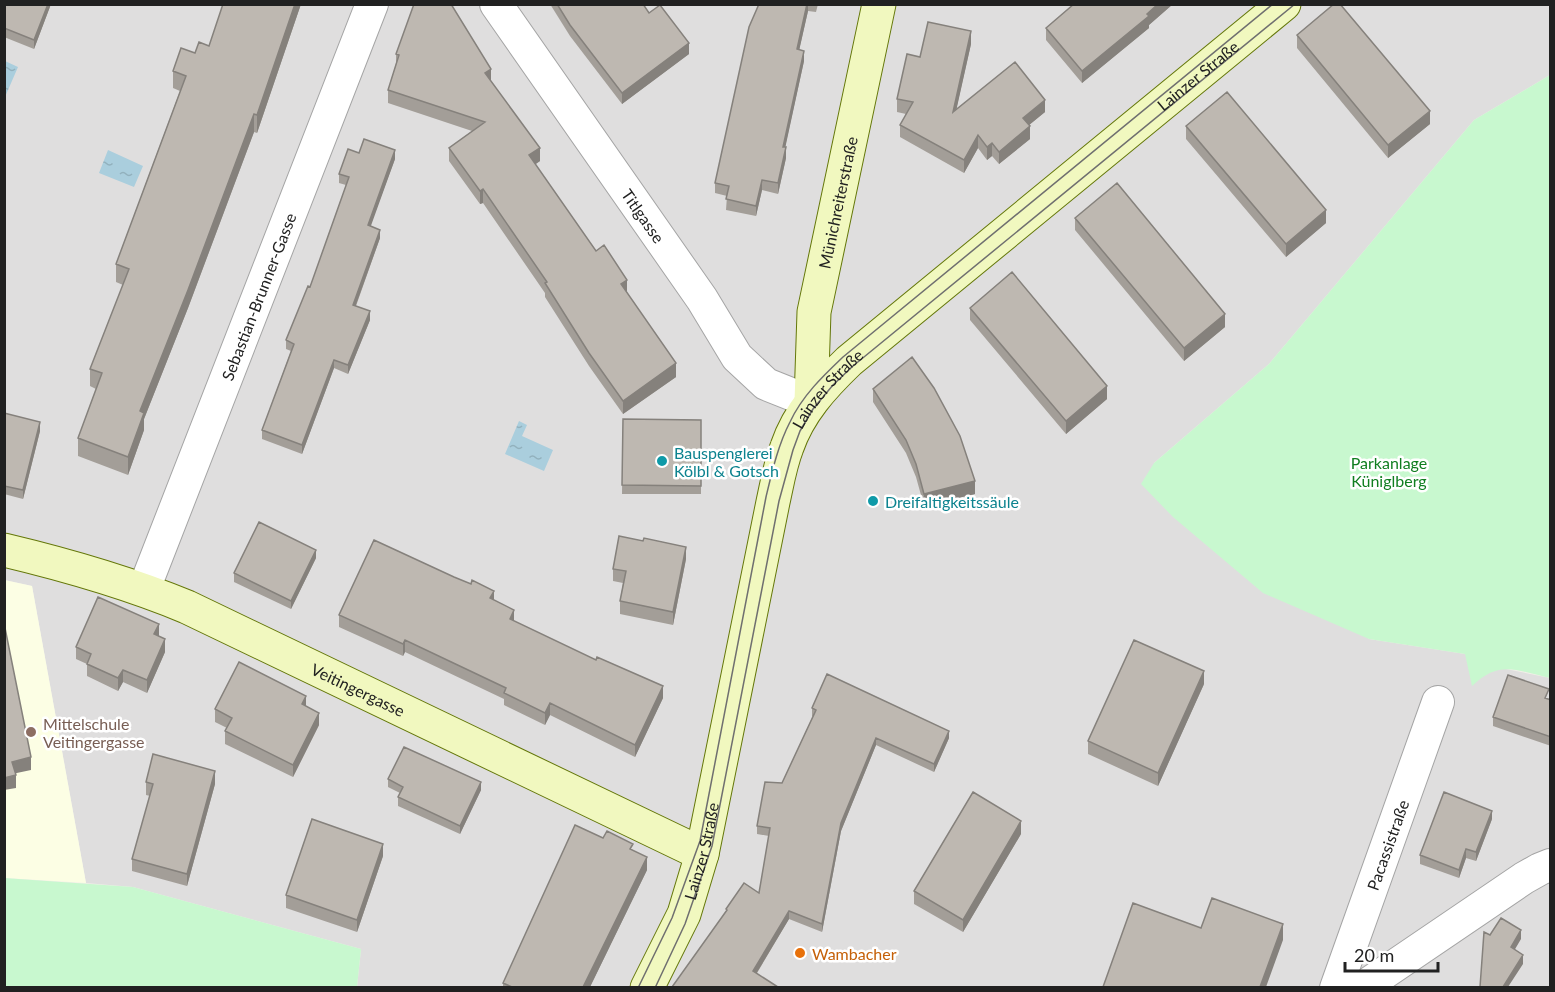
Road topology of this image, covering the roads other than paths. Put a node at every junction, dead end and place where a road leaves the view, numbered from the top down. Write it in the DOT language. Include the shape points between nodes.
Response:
graph roads {
  1 [pos="372,4"];
  2 [pos="496,4"];
  3 [pos="879,4"];
  4 [pos="1284,4"];
  5 [pos="811,402"];
  6 [pos="4,550"];
  7 [pos="144,589"];
  8 [pos="1438,702"];
  9 [pos="702,854"];
  10 [pos="1551,866"];
  11 [pos="647,987"];
  12 [pos="1336,987"];
  13 [pos="1362,987"];
  1 -- 7 [label="street, Sebastian-Brunner-Gasse"];
  2 -- 5 [label="street, Titlgasse" via="702,299 737,357 766,384"];
  3 -- 5 [label="main road, Münichreiterstraße" via="815,302"];
  4 -- 5 [label="main road, Lainzer Straße" via="849,361"];
  5 -- 9 [label="main road, Lainzer Straße" via="787,447 773,502"];
  6 -- 7 [label="main road, Veitingergasse"];
  7 -- 9 [label="main road, Veitingergasse"];
  8 -- 12 [label="street, Pacassistraße"];
  9 -- 11 [label="main road, Lainzer Straße" via="684,914"];
  10 -- 13 [label="street" via="1524,878"];
}
